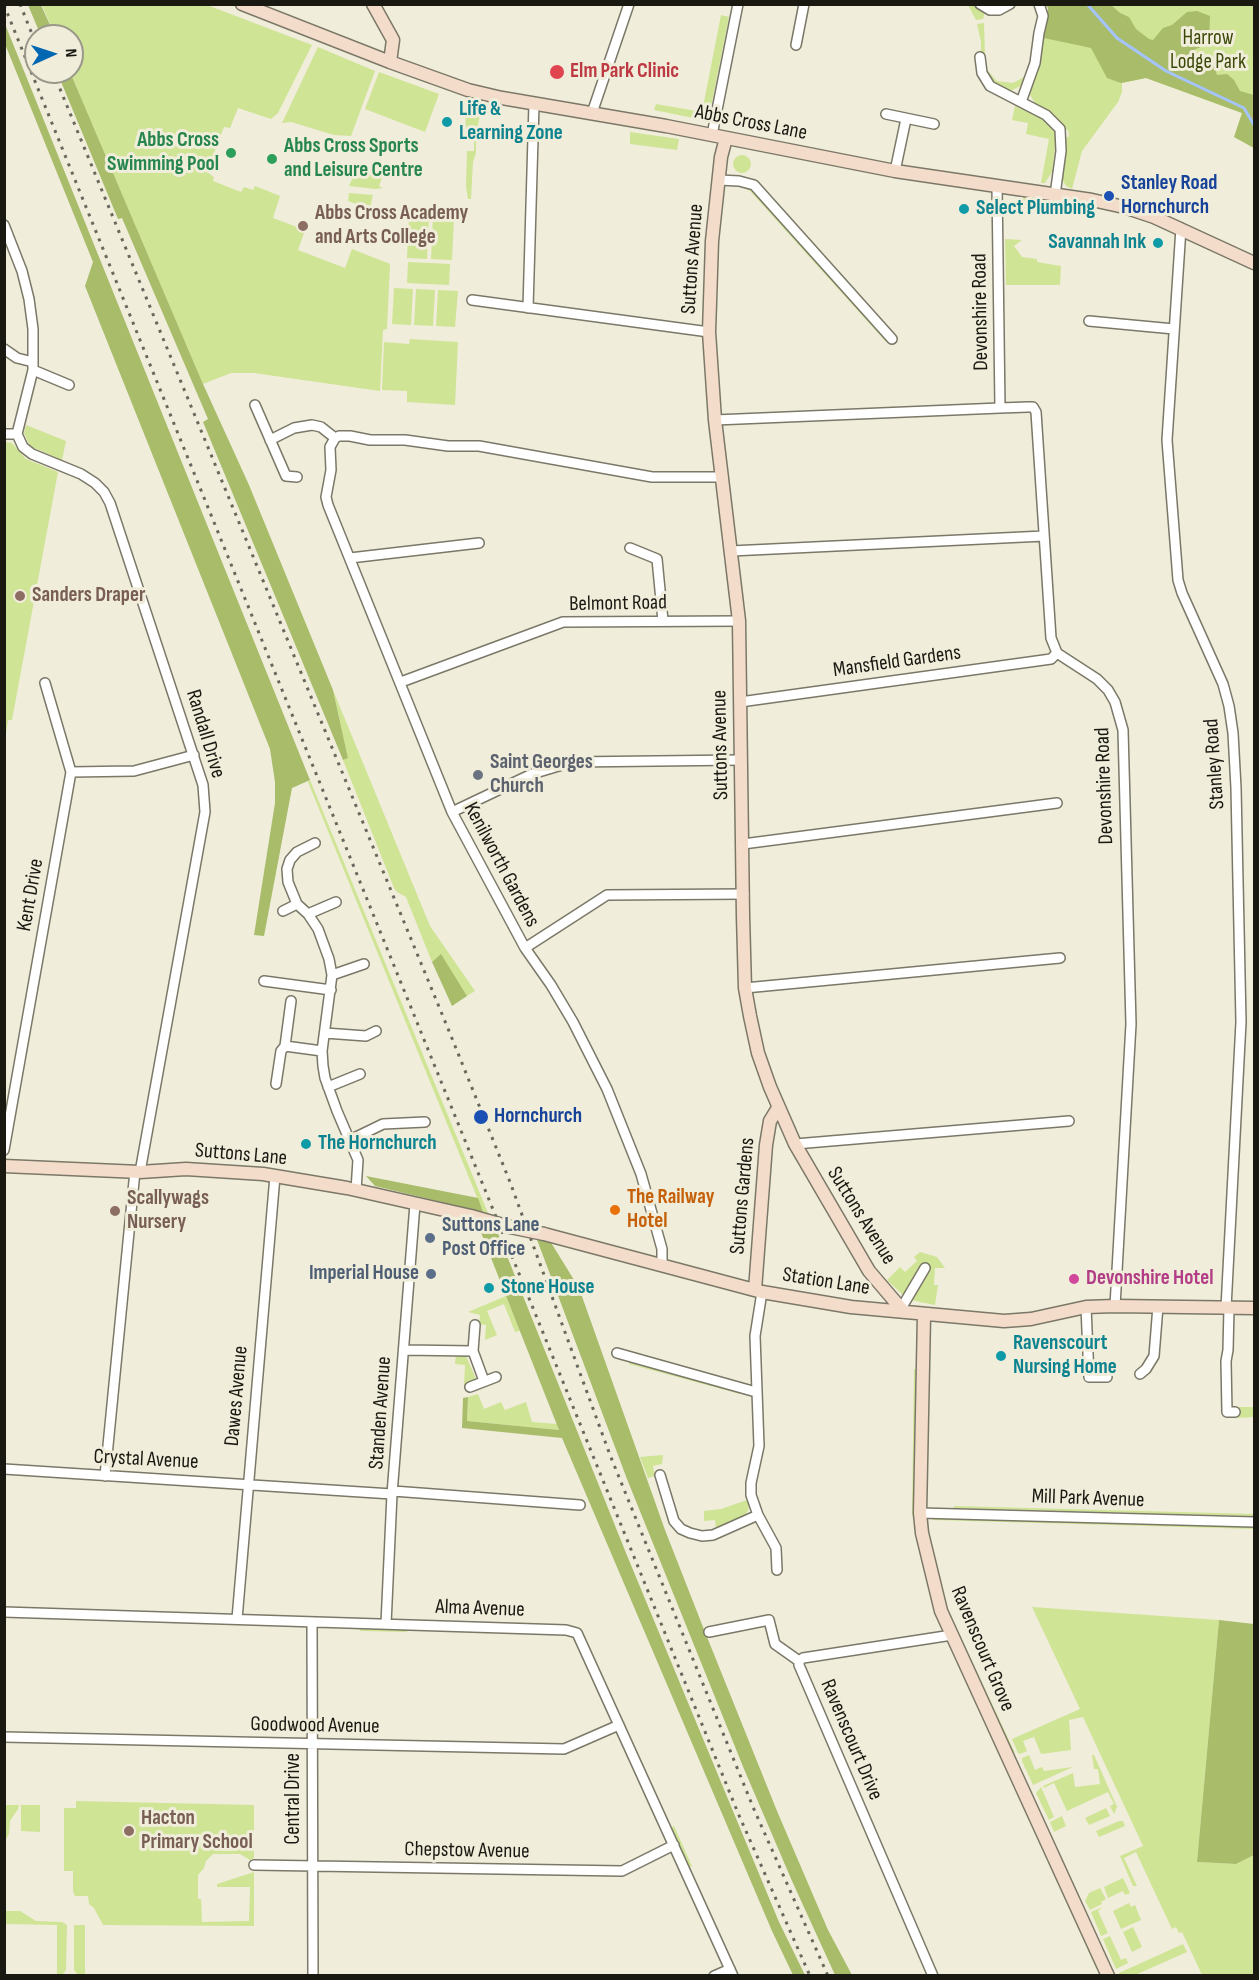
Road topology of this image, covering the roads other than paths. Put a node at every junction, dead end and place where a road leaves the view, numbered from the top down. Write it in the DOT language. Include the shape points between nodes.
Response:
graph roads {
  1 [pos="242,4"];
  2 [pos="373,4"];
  3 [pos="629,4"];
  4 [pos="738,4"];
  5 [pos="804,4"];
  6 [pos="980,4"];
  7 [pos="1010,4"];
  8 [pos="1039,4"];
  9 [pos="796,45"];
  10 [pos="980,57"];
  11 [pos="390,62"];
  12 [pos="1021,102"];
  13 [pos="534,104"];
  14 [pos="592,113"];
  15 [pos="886,114"];
  16 [pos="906,118"];
  17 [pos="934,124"];
  18 [pos="712,135"];
  19 [pos="726,138"];
  20 [pos="895,171"];
  21 [pos="719,180"];
  22 [pos="997,186"];
  23 [pos="1055,195"];
  24 [pos="4,225"];
  25 [pos="1181,228"];
  26 [pos="1254,262"];
  27 [pos="472,300"];
  28 [pos="528,308"];
  29 [pos="1089,321"];
  30 [pos="1174,329"];
  31 [pos="709,332"];
  32 [pos="892,339"];
  33 [pos="4,349"];
  34 [pos="33,366"];
  35 [pos="69,385"];
  36 [pos="255,405"];
  37 [pos="1000,408"];
  38 [pos="715,420"];
  39 [pos="4,434"];
  40 [pos="17,434"];
  41 [pos="335,438"];
  42 [pos="270,440"];
  43 [pos="297,477"];
  44 [pos="723,477"];
  45 [pos="1044,536"];
  46 [pos="479,543"];
  47 [pos="630,548"];
  48 [pos="731,551"];
  49 [pos="350,558"];
  50 [pos="663,621"];
  51 [pos="739,621"];
  52 [pos="1057,653"];
  53 [pos="400,682"];
  54 [pos="45,683"];
  55 [pos="740,702"];
  56 [pos="194,755"];
  57 [pos="741,760"];
  58 [pos="71,772"];
  59 [pos="1057,803"];
  60 [pos="452,812"];
  61 [pos="315,843"];
  62 [pos="743,844"];
  63 [pos="744,894"];
  64 [pos="336,902"];
  65 [pos="297,904"];
  66 [pos="282,911"];
  67 [pos="308,914"];
  68 [pos="525,948"];
  69 [pos="1060,958"];
  70 [pos="364,964"];
  71 [pos="332,975"];
  72 [pos="264,981"];
  73 [pos="745,988"];
  74 [pos="331,990"];
  75 [pos="291,1001"];
  76 [pos="376,1032"];
  77 [pos="325,1033"];
  78 [pos="285,1046"];
  79 [pos="322,1051"];
  80 [pos="360,1074"];
  81 [pos="276,1084"];
  82 [pos="328,1087"];
  83 [pos="778,1108"];
  84 [pos="1069,1121"];
  85 [pos="425,1122"];
  86 [pos="350,1140"];
  87 [pos="795,1144"];
  88 [pos="4,1150"];
  89 [pos="4,1166"];
  90 [pos="137,1171"];
  91 [pos="275,1176"];
  92 [pos="356,1190"];
  93 [pos="414,1204"];
  94 [pos="471,1216"];
  95 [pos="662,1265"];
  96 [pos="925,1268"];
  97 [pos="758,1291"];
  98 [pos="1115,1306"];
  99 [pos="1158,1306"];
  100 [pos="1086,1308"];
  101 [pos="1227,1308"];
  102 [pos="1254,1308"];
  103 [pos="903,1310"];
  104 [pos="924,1315"];
  105 [pos="475,1325"];
  106 [pos="404,1350"];
  107 [pos="472,1351"];
  108 [pos="617,1353"];
  109 [pos="1140,1374"];
  110 [pos="496,1377"];
  111 [pos="1107,1377"];
  112 [pos="484,1381"];
  113 [pos="470,1387"];
  114 [pos="756,1392"];
  115 [pos="1234,1412"];
  116 [pos="4,1469"];
  117 [pos="660,1475"];
  118 [pos="105,1476"];
  119 [pos="247,1484"];
  120 [pos="393,1492"];
  121 [pos="580,1505"];
  122 [pos="920,1513"];
  123 [pos="758,1515"];
  124 [pos="1254,1522"];
  125 [pos="777,1570"];
  126 [pos="4,1612"];
  127 [pos="237,1619"];
  128 [pos="312,1622"];
  129 [pos="386,1624"];
  130 [pos="709,1632"];
  131 [pos="952,1635"];
  132 [pos="800,1661"];
  133 [pos="619,1725"];
  134 [pos="4,1737"];
  135 [pos="312,1744"];
  136 [pos="674,1845"];
  137 [pos="254,1865"];
  138 [pos="312,1867"];
  139 [pos="731,1972"];
  140 [pos="313,1976"];
  141 [pos="714,1976"];
  142 [pos="933,1976"];
  143 [pos="1108,1976"];
  1 -- 11 [label="street, Abbs Cross Lane"];
  2 -- 11 [label="street" via="393,40"];
  3 -- 14 [label="street"];
  4 -- 18 [label="street"];
  5 -- 9 [label="street"];
  6 -- 7 [label="street" via="990,10"];
  8 -- 12 [label="street" via="1043,16 1035,63"];
  10 -- 12 [label="street" via="982,73 990,87"];
  11 -- 13 [label="street, Abbs Cross Lane" via="464,88"];
  12 -- 23 [label="street" via="1051,118 1060,129"];
  13 -- 14 [label="street, Abbs Cross Lane"];
  13 -- 28 [label="street"];
  14 -- 18 [label="street, Abbs Cross Lane"];
  15 -- 16 [label="street"];
  16 -- 17 [label="street"];
  16 -- 20 [label="street"];
  18 -- 19 [label="street, Abbs Cross Lane"];
  19 -- 20 [label="street, Abbs Cross Lane"];
  19 -- 21 [label="street, Suttons Avenue"];
  20 -- 22 [label="street, Abbs Cross Lane"];
  21 -- 31 [label="street, Suttons Avenue" via="711,252"];
  21 -- 32 [label="street" via="753,185"];
  22 -- 23 [label="street, Abbs Cross Lane"];
  22 -- 37 [label="street, Devonshire Road"];
  23 -- 25 [label="street, Abbs Cross Lane" via="1124,207"];
  24 -- 34 [label="street" via="28,299"];
  25 -- 26 [label="street, Abbs Cross Lane"];
  25 -- 30 [label="street, Stanley Road"];
  27 -- 28 [label="street"];
  28 -- 31 [label="street"];
  29 -- 30 [label="street"];
  30 -- 101 [label="street, Stanley Road" via="1167,458 1178,580 1222,684 1233,733 1241,1022"];
  31 -- 38 [label="street, Suttons Avenue"];
  33 -- 34 [label="street"];
  34 -- 35 [label="street"];
  34 -- 40 [label="street"];
  36 -- 42 [label="street"];
  37 -- 38 [label="street"];
  37 -- 45 [label="street" via="1033,407 1036,412"];
  38 -- 44 [label="street, Suttons Avenue"];
  39 -- 40 [label="street"];
  40 -- 56 [label="street, Randall Drive" via="32,454 81,474 107,498"];
  41 -- 42 [label="street" via="308,425"];
  41 -- 44 [label="street" via="479,446 651,477"];
  41 -- 49 [label="street, Kenilworth Gardens" via="330,447 332,463 326,497"];
  42 -- 43 [label="street" via="286,476"];
  44 -- 48 [label="street, Suttons Avenue"];
  45 -- 48 [label="street"];
  45 -- 52 [label="street" via="1051,638"];
  46 -- 49 [label="street"];
  47 -- 50 [label="street" via="657,559"];
  48 -- 51 [label="street, Suttons Avenue"];
  49 -- 53 [label="street, Kenilworth Gardens"];
  50 -- 51 [label="street, Belmont Road"];
  50 -- 53 [label="street, Belmont Road" via="563,622"];
  51 -- 55 [label="street, Suttons Avenue"];
  52 -- 55 [label="street, Mansfield Gardens" via="1051,659"];
  52 -- 98 [label="street, Devonshire Road" via="1108,690 1123,730 1131,1024"];
  53 -- 60 [label="street, Kenilworth Gardens"];
  54 -- 58 [label="street, Kent Drive"];
  55 -- 57 [label="street, Suttons Avenue"];
  56 -- 58 [label="street" via="134,771"];
  56 -- 90 [label="street, Randall Drive" via="203,785 205,812"];
  57 -- 60 [label="street" via="572,762 531,774"];
  57 -- 62 [label="street, Suttons Avenue"];
  58 -- 88 [label="street, Kent Drive"];
  59 -- 62 [label="street"];
  60 -- 68 [label="street, Kenilworth Gardens"];
  61 -- 65 [label="street" via="297,852 287,869"];
  62 -- 63 [label="street, Suttons Avenue"];
  63 -- 68 [label="street" via="607,895"];
  63 -- 73 [label="street, Suttons Avenue"];
  64 -- 67 [label="street"];
  65 -- 66 [label="street"];
  65 -- 67 [label="street"];
  67 -- 71 [label="street" via="325,944"];
  68 -- 95 [label="street, Kenilworth Gardens" via="557,995 607,1089 641,1174 662,1249"];
  69 -- 73 [label="street"];
  70 -- 71 [label="street"];
  71 -- 74 [label="street"];
  72 -- 74 [label="street"];
  73 -- 83 [label="street, Suttons Avenue" via="758,1053"];
  74 -- 77 [label="street"];
  75 -- 78 [label="street"];
  76 -- 77 [label="street" via="366,1036"];
  77 -- 79 [label="street"];
  78 -- 79 [label="street"];
  78 -- 81 [label="street"];
  79 -- 82 [label="street"];
  80 -- 82 [label="street"];
  82 -- 86 [label="street"];
  83 -- 87 [label="street, Suttons Avenue"];
  83 -- 97 [label="street, Suttons Gardens" via="770,1121 766,1146"];
  84 -- 87 [label="street"];
  85 -- 86 [label="street" via="383,1124"];
  86 -- 92 [label="street" via="359,1162"];
  87 -- 103 [label="street, Suttons Avenue" via="869,1271"];
  89 -- 90 [label="street, Suttons Lane"];
  90 -- 91 [label="street, Suttons Lane" via="186,1169"];
  90 -- 118 [label="street, Randall Drive"];
  91 -- 92 [label="street, Suttons Lane"];
  91 -- 119 [label="street, Dawes Avenue"];
  92 -- 93 [label="street, Suttons Lane"];
  93 -- 94 [label="street, Suttons Lane"];
  93 -- 106 [label="street, Standen Avenue"];
  94 -- 95 [label="street, Station Lane, bridge"];
  95 -- 97 [label="street, Station Lane"];
  96 -- 103 [label="street"];
  97 -- 103 [label="street, Station Lane" via="816,1302"];
  97 -- 114 [label="street"];
  98 -- 99 [label="street, Station Lane"];
  98 -- 100 [label="street, Station Lane"];
  99 -- 101 [label="street, Station Lane"];
  99 -- 109 [label="street" via="1154,1356"];
  100 -- 104 [label="street, Station Lane" via="1004,1322"];
  100 -- 111 [label="street" via="1089,1377"];
  101 -- 102 [label="street, Station Lane"];
  101 -- 115 [label="street, Stanley Road" via="1227,1412"];
  103 -- 104 [label="street, Station Lane"];
  104 -- 122 [label="street, Ravenscourt Grove"];
  105 -- 107 [label="street"];
  106 -- 107 [label="street"];
  106 -- 120 [label="street, Standen Avenue"];
  107 -- 112 [label="street"];
  108 -- 114 [label="street"];
  110 -- 112 [label="street"];
  112 -- 113 [label="street"];
  114 -- 123 [label="street" via="759,1446 751,1483"];
  116 -- 118 [label="street, Crystal Avenue"];
  117 -- 123 [label="street" via="674,1521 690,1533 713,1535"];
  118 -- 119 [label="street, Crystal Avenue"];
  119 -- 120 [label="street, Crystal Avenue"];
  119 -- 127 [label="street, Dawes Avenue"];
  120 -- 121 [label="street, Crystal Avenue"];
  120 -- 129 [label="street, Standen Avenue"];
  122 -- 124 [label="street, Mill Park Avenue"];
  122 -- 131 [label="street, Ravenscourt Grove" via="941,1611"];
  123 -- 125 [label="street" via="776,1548"];
  126 -- 127 [label="street, Alma Avenue"];
  127 -- 128 [label="street, Alma Avenue"];
  128 -- 129 [label="street, Alma Avenue"];
  128 -- 135 [label="street, Central Drive"];
  129 -- 133 [label="street, Alma Avenue" via="572,1631 579,1636"];
  130 -- 132 [label="street" via="769,1620 775,1644"];
  131 -- 132 [label="street, Ravenscourt Drive"];
  131 -- 143 [label="street, Ravenscourt Grove"];
  132 -- 142 [label="street, Ravenscourt Drive"];
  133 -- 135 [label="street, Goodwood Avenue" via="564,1749"];
  133 -- 136 [label="street, Alma Avenue"];
  134 -- 135 [label="street, Goodwood Avenue"];
  135 -- 138 [label="street, Central Drive"];
  136 -- 138 [label="street, Chepstow Avenue" via="622,1871"];
  136 -- 139 [label="street, Alma Avenue"];
  137 -- 138 [label="street, Chepstow Avenue"];
  138 -- 140 [label="street, Central Drive"];
  139 -- 141 [label="street"];
}
